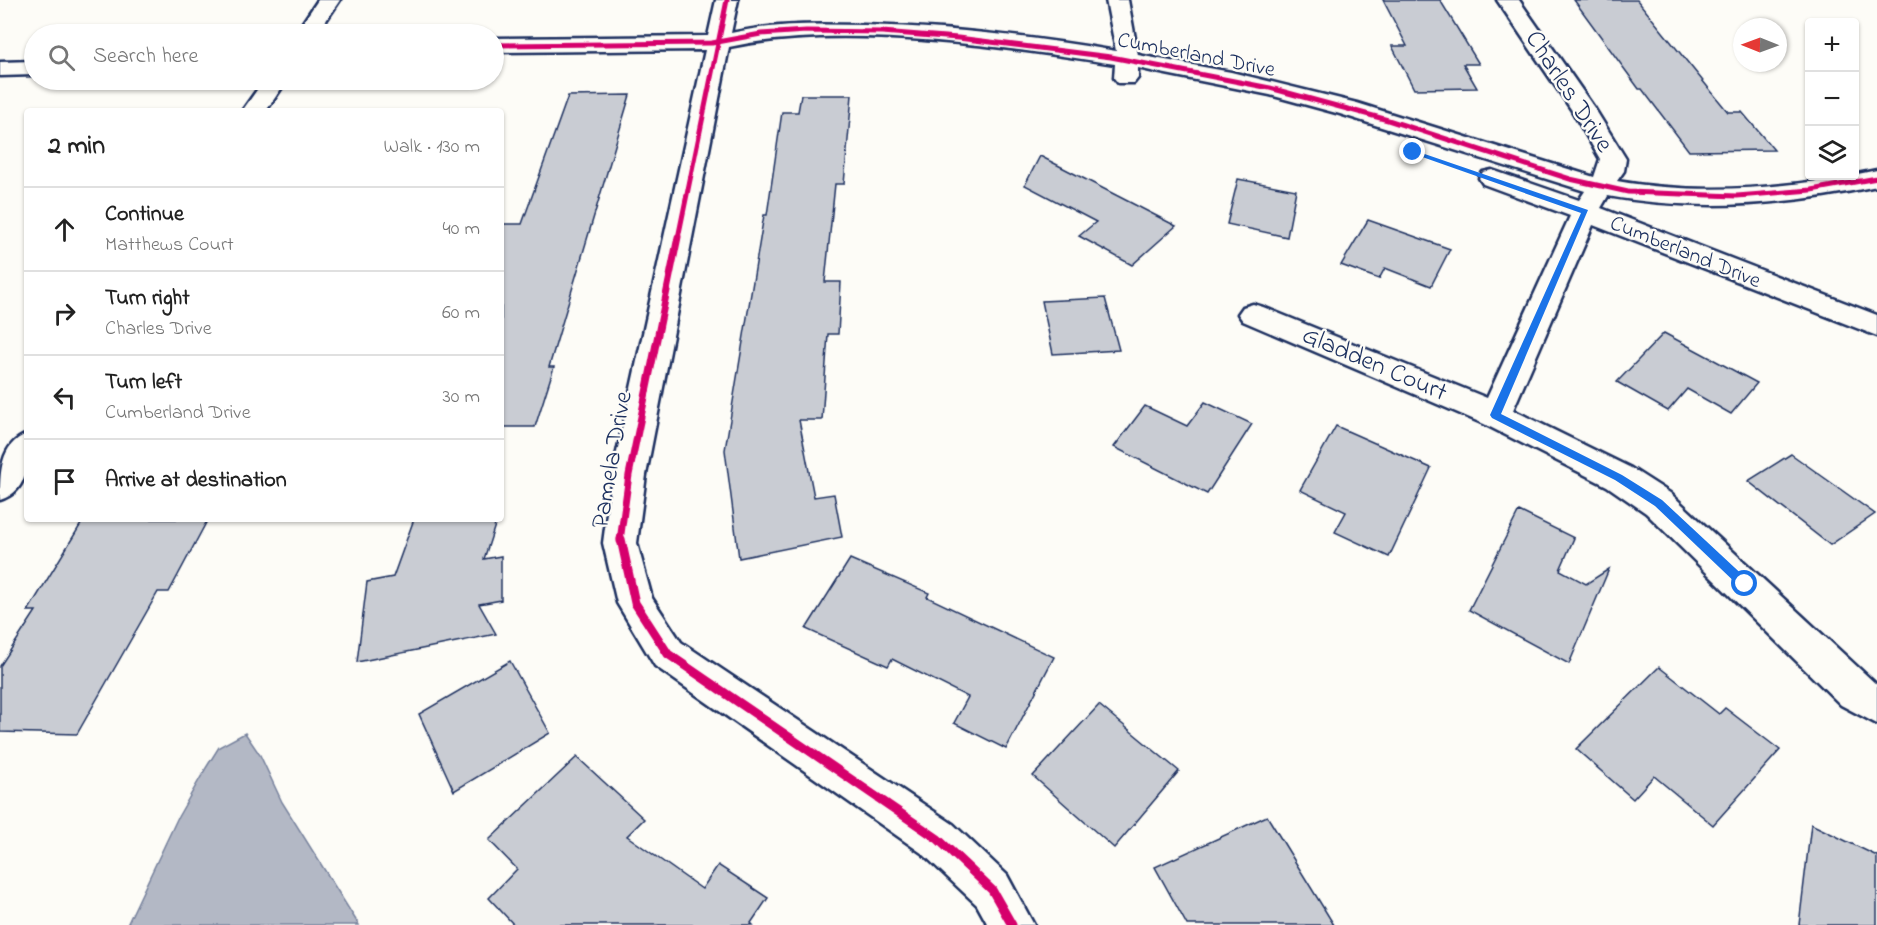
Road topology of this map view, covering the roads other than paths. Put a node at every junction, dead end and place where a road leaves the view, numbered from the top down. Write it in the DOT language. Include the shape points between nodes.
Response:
graph roads {
  1 [pos="329,0"];
  2 [pos="727,0"];
  3 [pos="1117,0"];
  4 [pos="1508,0"];
  5 [pos="313,24"];
  6 [pos="717,43"];
  7 [pos="504,45"];
  8 [pos="24,68"];
  9 [pos="0,69"];
  10 [pos="1126,69"];
  11 [pos="268,90"];
  12 [pos="256,108"];
  13 [pos="1877,178"];
  14 [pos="1601,187"];
  15 [pos="1585,212"];
  16 [pos="1253,314"];
  17 [pos="1877,326"];
  18 [pos="1495,415"];
  19 [pos="24,451"];
  20 [pos="0,487"];
  21 [pos="1877,706"];
  22 [pos="1012,925"];
  1 -- 5 [label="street"];
  2 -- 6 [label="street, Pamela Drive"];
  3 -- 10 [label="street" via="1126,39"];
  4 -- 14 [label="street, Charles Drive" via="1613,159"];
  6 -- 7 [label="street, Cumberland Drive"];
  6 -- 10 [label="street, Cumberland Drive" via="768,52 846,52"];
  6 -- 22 [label="street, Pamela Drive" via="628,475 620,543 635,603 668,654 938,839 992,890"];
  8 -- 9 [label="street"];
  10 -- 14 [label="street, Cumberland Drive" via="1194,71 1275,89"];
  10 -- 15 [label="street, Cumberland Drive" via="1414,152"];
  11 -- 12 [label="street"];
  13 -- 14 [label="street, Cumberland Drive" via="1817,190 1733,194 1656,193"];
  14 -- 15 [label="street, Charles Drive"];
  15 -- 17 [label="street, Cumberland Drive"];
  15 -- 18 [label="street, Charles Drive"];
  16 -- 18 [label="street, Gladden Court"];
  18 -- 21 [label="street, Gladden Court" via="1619,477 1658,503 1855,692"];
  19 -- 20 [label="street"];
}
